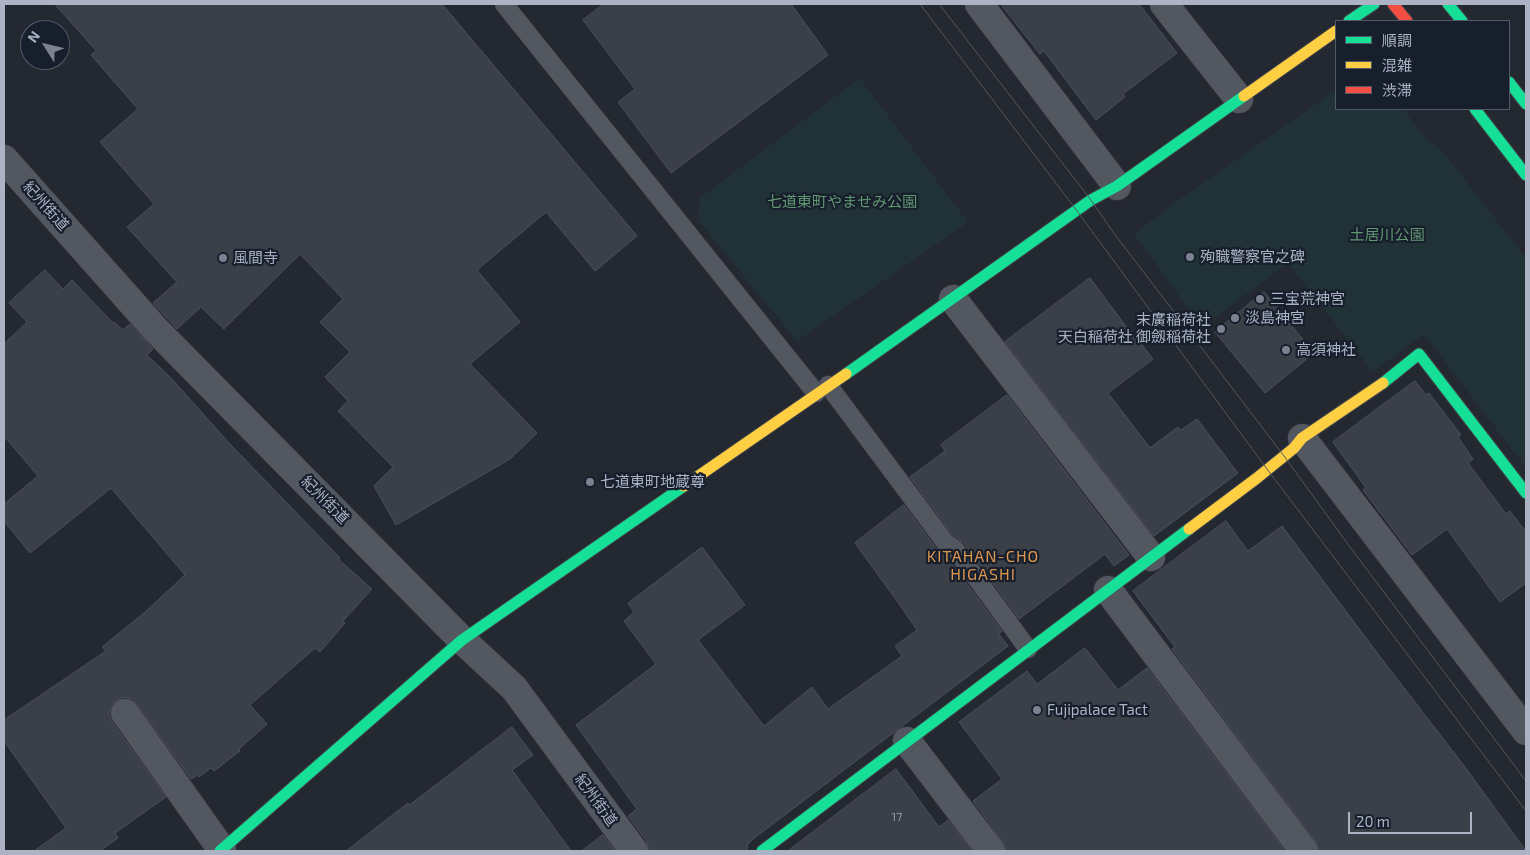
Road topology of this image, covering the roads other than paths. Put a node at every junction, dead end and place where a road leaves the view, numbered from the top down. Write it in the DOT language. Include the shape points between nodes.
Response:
graph roads {
  1 [pos="504,4"];
  2 [pos="979,4"];
  3 [pos="1164,4"];
  4 [pos="1374,4"];
  5 [pos="1385,4"];
  6 [pos="1393,4"];
  7 [pos="1448,4"];
  8 [pos="1456,4"];
  9 [pos="1351,20"];
  10 [pos="1397,20"];
  11 [pos="1406,20"];
  12 [pos="1461,20"];
  13 [pos="1468,20"];
  14 [pos="1335,32"];
  15 [pos="1510,72"];
  16 [pos="1510,83"];
  17 [pos="1526,94"];
  18 [pos="1239,99"];
  19 [pos="1526,104"];
  20 [pos="1466,110"];
  21 [pos="1476,110"];
  22 [pos="4,159"];
  23 [pos="1526,175"];
  24 [pos="1117,186"];
  25 [pos="1526,188"];
  26 [pos="953,299"];
  27 [pos="822,389"];
  28 [pos="1302,438"];
  29 [pos="1526,493"];
  30 [pos="1151,557"];
  31 [pos="1108,590"];
  32 [pos="462,640"];
  33 [pos="1028,649"];
  34 [pos="125,713"];
  35 [pos="1526,731"];
  36 [pos="907,741"];
  37 [pos="221,850"];
  38 [pos="634,851"];
  39 [pos="762,851"];
  40 [pos="991,851"];
  41 [pos="1304,851"];
  1 -- 27 [label="lane"];
  2 -- 24 [label="street"];
  3 -- 18 [label="street"];
  4 -- 9 [label="main road"];
  5 -- 10 [label="main road"];
  6 -- 11 [label="main road"];
  7 -- 12 [label="main road"];
  8 -- 13 [label="main road"];
  14 -- 18 [label="main road"];
  15 -- 17 [label="main road"];
  16 -- 19 [label="main road"];
  18 -- 24 [label="main road"];
  20 -- 25 [label="main road"];
  21 -- 23 [label="main road"];
  22 -- 32 [label="street, 紀州街道" via="156,330"];
  24 -- 26 [label="main road" via="1091,200"];
  26 -- 27 [label="main road"];
  26 -- 30 [label="street"];
  27 -- 32 [label="main road"];
  27 -- 33 [label="lane" via="944,542 955,549"];
  28 -- 29 [label="main road" via="1393,376 1419,354"];
  28 -- 30 [label="main road" via="1289,452"];
  28 -- 35 [label="street"];
  30 -- 31 [label="main road"];
  31 -- 33 [label="main road"];
  31 -- 41 [label="street"];
  32 -- 37 [label="main road"];
  32 -- 38 [label="street, 紀州街道" via="514,688"];
  33 -- 36 [label="main road"];
  34 -- 37 [label="street"];
  36 -- 39 [label="main road"];
  36 -- 40 [label="street"];
}
